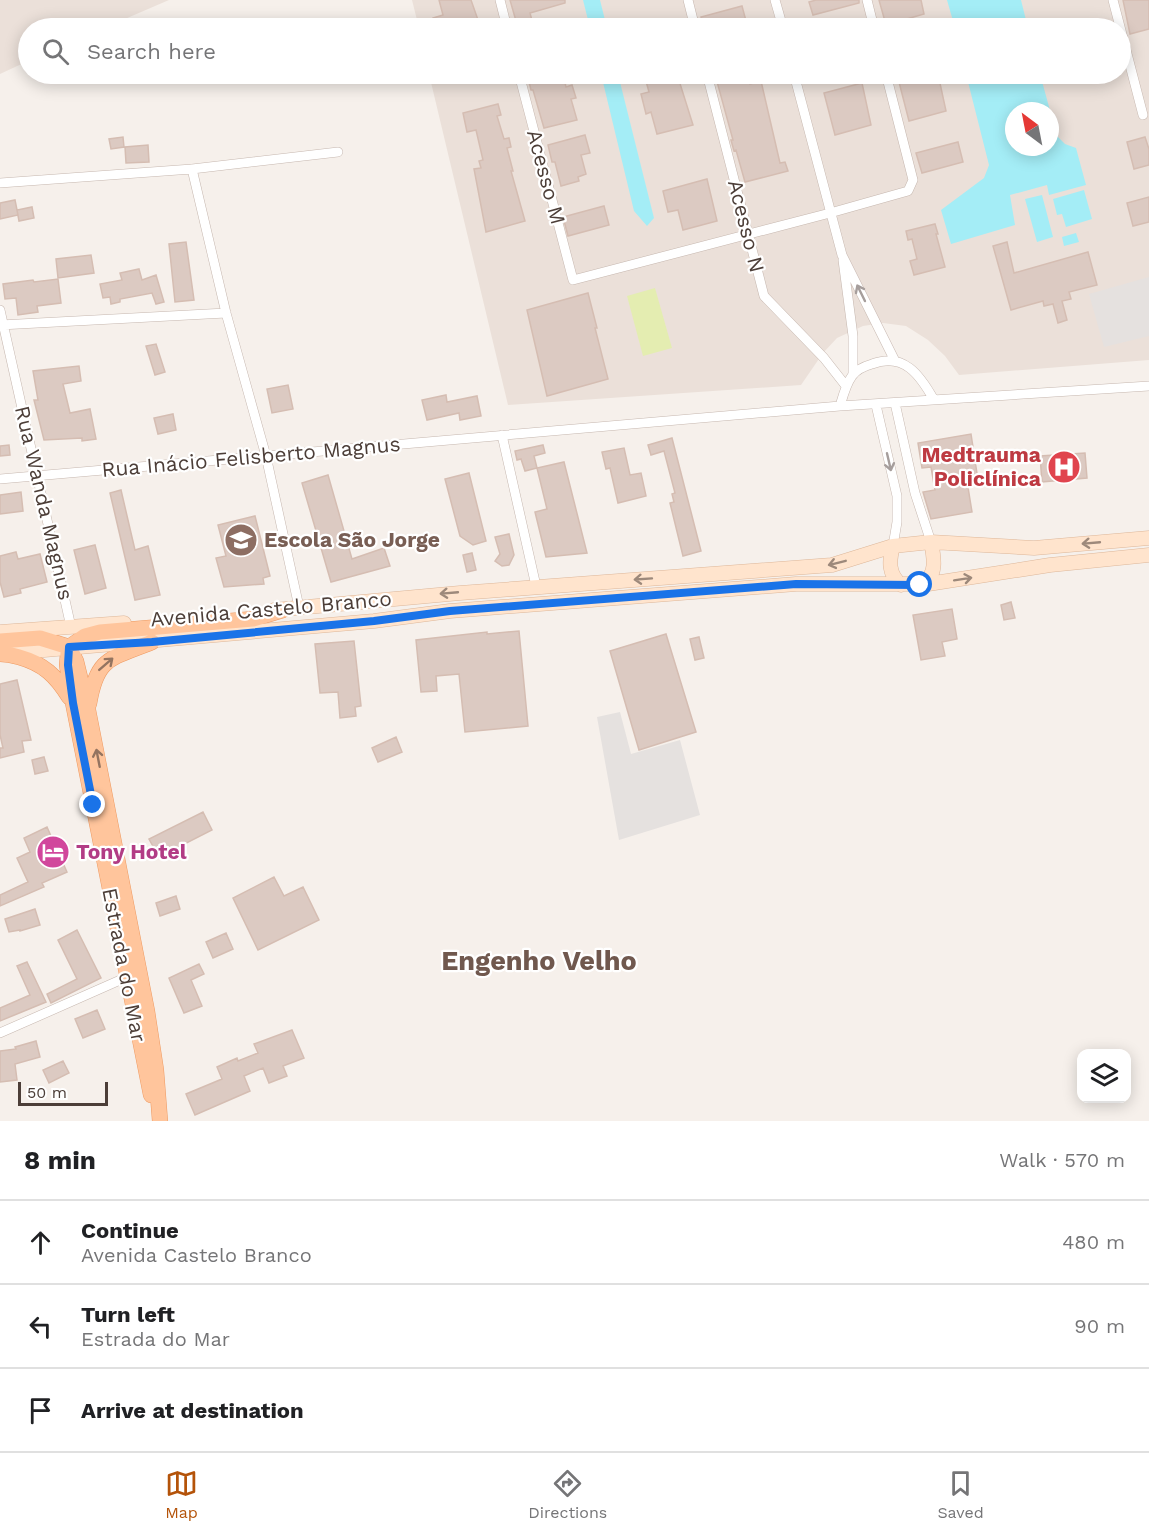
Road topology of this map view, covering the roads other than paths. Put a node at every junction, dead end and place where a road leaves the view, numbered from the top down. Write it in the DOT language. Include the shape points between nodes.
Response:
graph roads {
  1 [pos="500,0"];
  2 [pos="688,0"];
  3 [pos="775,0"];
  4 [pos="867,0"];
  5 [pos="1113,0"];
  6 [pos="504,18"];
  7 [pos="692,18"];
  8 [pos="780,18"];
  9 [pos="872,18"];
  10 [pos="1118,18"];
  11 [pos="1131,69"];
  12 [pos="522,84"];
  13 [pos="710,84"];
  14 [pos="797,84"];
  15 [pos="889,84"];
  16 [pos="1143,115"];
  17 [pos="338,152"];
  18 [pos="192,169"];
  19 [pos="0,183"];
  20 [pos="830,213"];
  21 [pos="749,235"];
  22 [pos="842,255"];
  23 [pos="0,310"];
  24 [pos="226,312"];
  25 [pos="2,325"];
  26 [pos="895,361"];
  27 [pos="853,374"];
  28 [pos="846,386"];
  29 [pos="1149,386"];
  30 [pos="934,400"];
  31 [pos="895,403"];
  32 [pos="876,405"];
  33 [pos="840,406"];
  34 [pos="502,435"];
  35 [pos="266,456"];
  36 [pos="39,476"];
  37 [pos="0,479"];
  38 [pos="915,493"];
  39 [pos="897,496"];
  40 [pos="1149,538"];
  41 [pos="931,542"];
  42 [pos="893,546"];
  43 [pos="1149,555"];
  44 [pos="901,585"];
  45 [pos="920,585"];
  46 [pos="536,586"];
  47 [pos="299,607"];
  48 [pos="283,610"];
  49 [pos="72,627"];
  50 [pos="0,632"];
  51 [pos="152,642"];
  52 [pos="69,647"];
  53 [pos="2,650"];
  54 [pos="73,703"];
  55 [pos="88,710"];
  56 [pos="127,977"];
  57 [pos="0,1033"];
  58 [pos="159,1121"];
  1 -- 6 [label="street"];
  2 -- 7 [label="street"];
  3 -- 8 [label="street"];
  4 -- 9 [label="street"];
  5 -- 10 [label="street"];
  11 -- 16 [label="street"];
  12 -- 21 [label="street, Acesso M" via="573,280"];
  13 -- 21 [label="street, Acesso N"];
  14 -- 20 [label="street"];
  15 -- 20 [label="street" via="913,180 908,191"];
  17 -- 18 [label="street"];
  18 -- 19 [label="street"];
  18 -- 24 [label="street"];
  20 -- 21 [label="street"];
  20 -- 22 [label="street"];
  21 -- 28 [label="street, Acesso N" via="764,296"];
  26 -- 22 [label="street, one-way"];
  22 -- 27 [label="street" via="853,336"];
  23 -- 25 [label="street, Rua Wanda Magnus"];
  24 -- 25 [label="street"];
  24 -- 35 [label="street"];
  25 -- 36 [label="street, Rua Wanda Magnus"];
  26 -- 27 [label="street" via="879,361"];
  26 -- 30 [label="street" via="919,375"];
  27 -- 28 [label="street"];
  28 -- 33 [label="street"];
  29 -- 30 [label="street, Rua Inácio Felisberto Magnus"];
  30 -- 31 [label="street, Rua Inácio Felisberto Magnus"];
  31 -- 32 [label="street, Rua Inácio Felisberto Magnus"];
  31 -- 38 [label="street"];
  32 -- 33 [label="street, Rua Inácio Felisberto Magnus"];
  32 -- 39 [label="street, one-way"];
  33 -- 34 [label="street, Rua Inácio Felisberto Magnus"];
  34 -- 35 [label="street, Rua Inácio Felisberto Magnus"];
  34 -- 46 [label="street"];
  35 -- 36 [label="street, Rua Inácio Felisberto Magnus"];
  35 -- 47 [label="street"];
  36 -- 37 [label="street, Rua Inácio Felisberto Magnus"];
  36 -- 49 [label="street, Rua Wanda Magnus"];
  38 -- 39 [label="street"];
  38 -- 41 [label="street"];
  39 -- 42 [label="street"];
  40 -- 41 [label="main road, Avenida Castelo Branco, one-way" via="1034,548"];
  41 -- 42 [label="main road, Avenida Castelo Branco"];
  41 -- 45 [label="main road" via="933,570"];
  42 -- 44 [label="main road" via="890,568"];
  42 -- 46 [label="main road, Avenida Castelo Branco, one-way" via="832,565"];
  45 -- 43 [label="main road, Avenida Castelo Branco, one-way"];
  44 -- 45 [label="main road, Avenida Castelo Branco"];
  44 -- 51 [label="main road, Avenida Castelo Branco" via="796,584 450,611"];
  46 -- 47 [label="main road, Avenida Castelo Branco, one-way"];
  47 -- 48 [label="main road, Avenida Castelo Branco"];
  48 -- 49 [label="main road, Avenida Castelo Branco"];
  48 -- 52 [label="main road" via="253,619 100,632"];
  49 -- 50 [label="main road, Avenida Castelo Branco"];
  51 -- 52 [label="main road, Avenida Castelo Branco"];
  55 -- 51 [label="main road, one-way" via="93,681 102,667 113,658"];
  52 -- 53 [label="main road" via="40,638"];
  52 -- 54 [label="main road, Estrada do Mar"];
  52 -- 55 [label="main road, Estrada do Mar"];
  53 -- 54 [label="main road" via="48,670 61,682"];
  54 -- 56 [label="main road, Estrada do Mar"];
  58 -- 55 [label="main road, Estrada do Mar, one-way" via="147,1011"];
  56 -- 57 [label="street"];
  56 -- 58 [label="main road, Estrada do Mar"];
}
